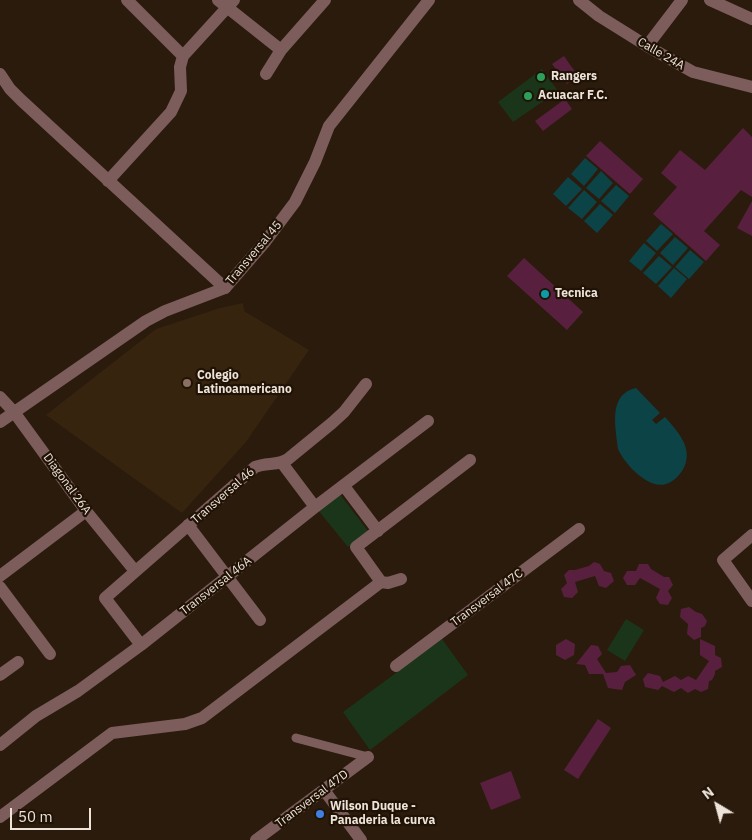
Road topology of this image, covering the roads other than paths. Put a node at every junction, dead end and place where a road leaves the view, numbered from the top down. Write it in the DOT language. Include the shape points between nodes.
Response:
graph roads {
  1 [pos="127,0"];
  2 [pos="325,0"];
  3 [pos="579,0"];
  4 [pos="682,0"];
  5 [pos="710,0"];
  6 [pos="422,2"];
  7 [pos="226,3"];
  8 [pos="752,19"];
  9 [pos="647,46"];
  10 [pos="281,50"];
  11 [pos="184,56"];
  12 [pos="0,74"];
  13 [pos="266,74"];
  14 [pos="752,86"];
  15 [pos="108,181"];
  16 [pos="225,288"];
  17 [pos="366,384"];
  18 [pos="0,398"];
  19 [pos="14,412"];
  20 [pos="428,421"];
  21 [pos="0,422"];
  22 [pos="470,460"];
  23 [pos="282,463"];
  24 [pos="344,486"];
  25 [pos="315,507"];
  26 [pos="86,511"];
  27 [pos="188,525"];
  28 [pos="579,529"];
  29 [pos="378,531"];
  30 [pos="752,535"];
  31 [pos="135,571"];
  32 [pos="0,576"];
  33 [pos="227,577"];
  34 [pos="401,579"];
  35 [pos="381,582"];
  36 [pos="0,587"];
  37 [pos="752,601"];
  38 [pos="260,620"];
  39 [pos="141,645"];
  40 [pos="50,654"];
  41 [pos="18,662"];
  42 [pos="396,666"];
  43 [pos="0,675"];
  44 [pos="296,738"];
  45 [pos="0,744"];
  46 [pos="368,757"];
  47 [pos="324,790"];
  48 [pos="0,817"];
  49 [pos="256,840"];
  50 [pos="361,840"];
  1 -- 11 [label="street"];
  2 -- 10 [label="street"];
  3 -- 9 [label="street, Calle 24A" via="598,16"];
  4 -- 9 [label="street"];
  5 -- 8 [label="street"];
  6 -- 16 [label="street, Transversal 45" via="329,126 295,202"];
  7 -- 10 [label="street"];
  7 -- 11 [label="street"];
  9 -- 14 [label="street, Calle 24A" via="693,72"];
  10 -- 13 [label="street"];
  11 -- 15 [label="street" via="180,67 181,91 171,112"];
  12 -- 15 [label="street" via="10,89"];
  15 -- 16 [label="street"];
  16 -- 19 [label="street, Transversal 45" via="146,321"];
  17 -- 23 [label="street" via="344,412"];
  18 -- 19 [label="street, Diagonal 26A"];
  19 -- 21 [label="street, Transversal 45"];
  19 -- 26 [label="street, Diagonal 26A"];
  20 -- 24 [label="street, Transversal 46A"];
  22 -- 29 [label="street"];
  23 -- 25 [label="street"];
  23 -- 27 [label="street, Transversal 46" via="255,467"];
  24 -- 25 [label="street, Transversal 46A"];
  24 -- 29 [label="street"];
  25 -- 33 [label="street, Transversal 46A"];
  26 -- 31 [label="street, Diagonal 26A"];
  26 -- 32 [label="street"];
  27 -- 31 [label="street, Transversal 46"];
  27 -- 33 [label="street"];
  28 -- 42 [label="street, Transversal 47C"];
  29 -- 35 [label="street" via="356,547"];
  30 -- 37 [label="street" via="723,560"];
  31 -- 39 [label="street, Transversal 46" via="105,598"];
  33 -- 38 [label="street"];
  33 -- 39 [label="street, Transversal 46A"];
  34 -- 35 [label="street"];
  35 -- 48 [label="street" via="202,718 185,724 112,733"];
  36 -- 40 [label="street"];
  39 -- 45 [label="street, Transversal 46A"];
  41 -- 43 [label="street"];
  44 -- 46 [label="street"];
  46 -- 47 [label="street, Transversal 47D"];
  47 -- 49 [label="street, Transversal 47D"];
  47 -- 50 [label="street"];
}
